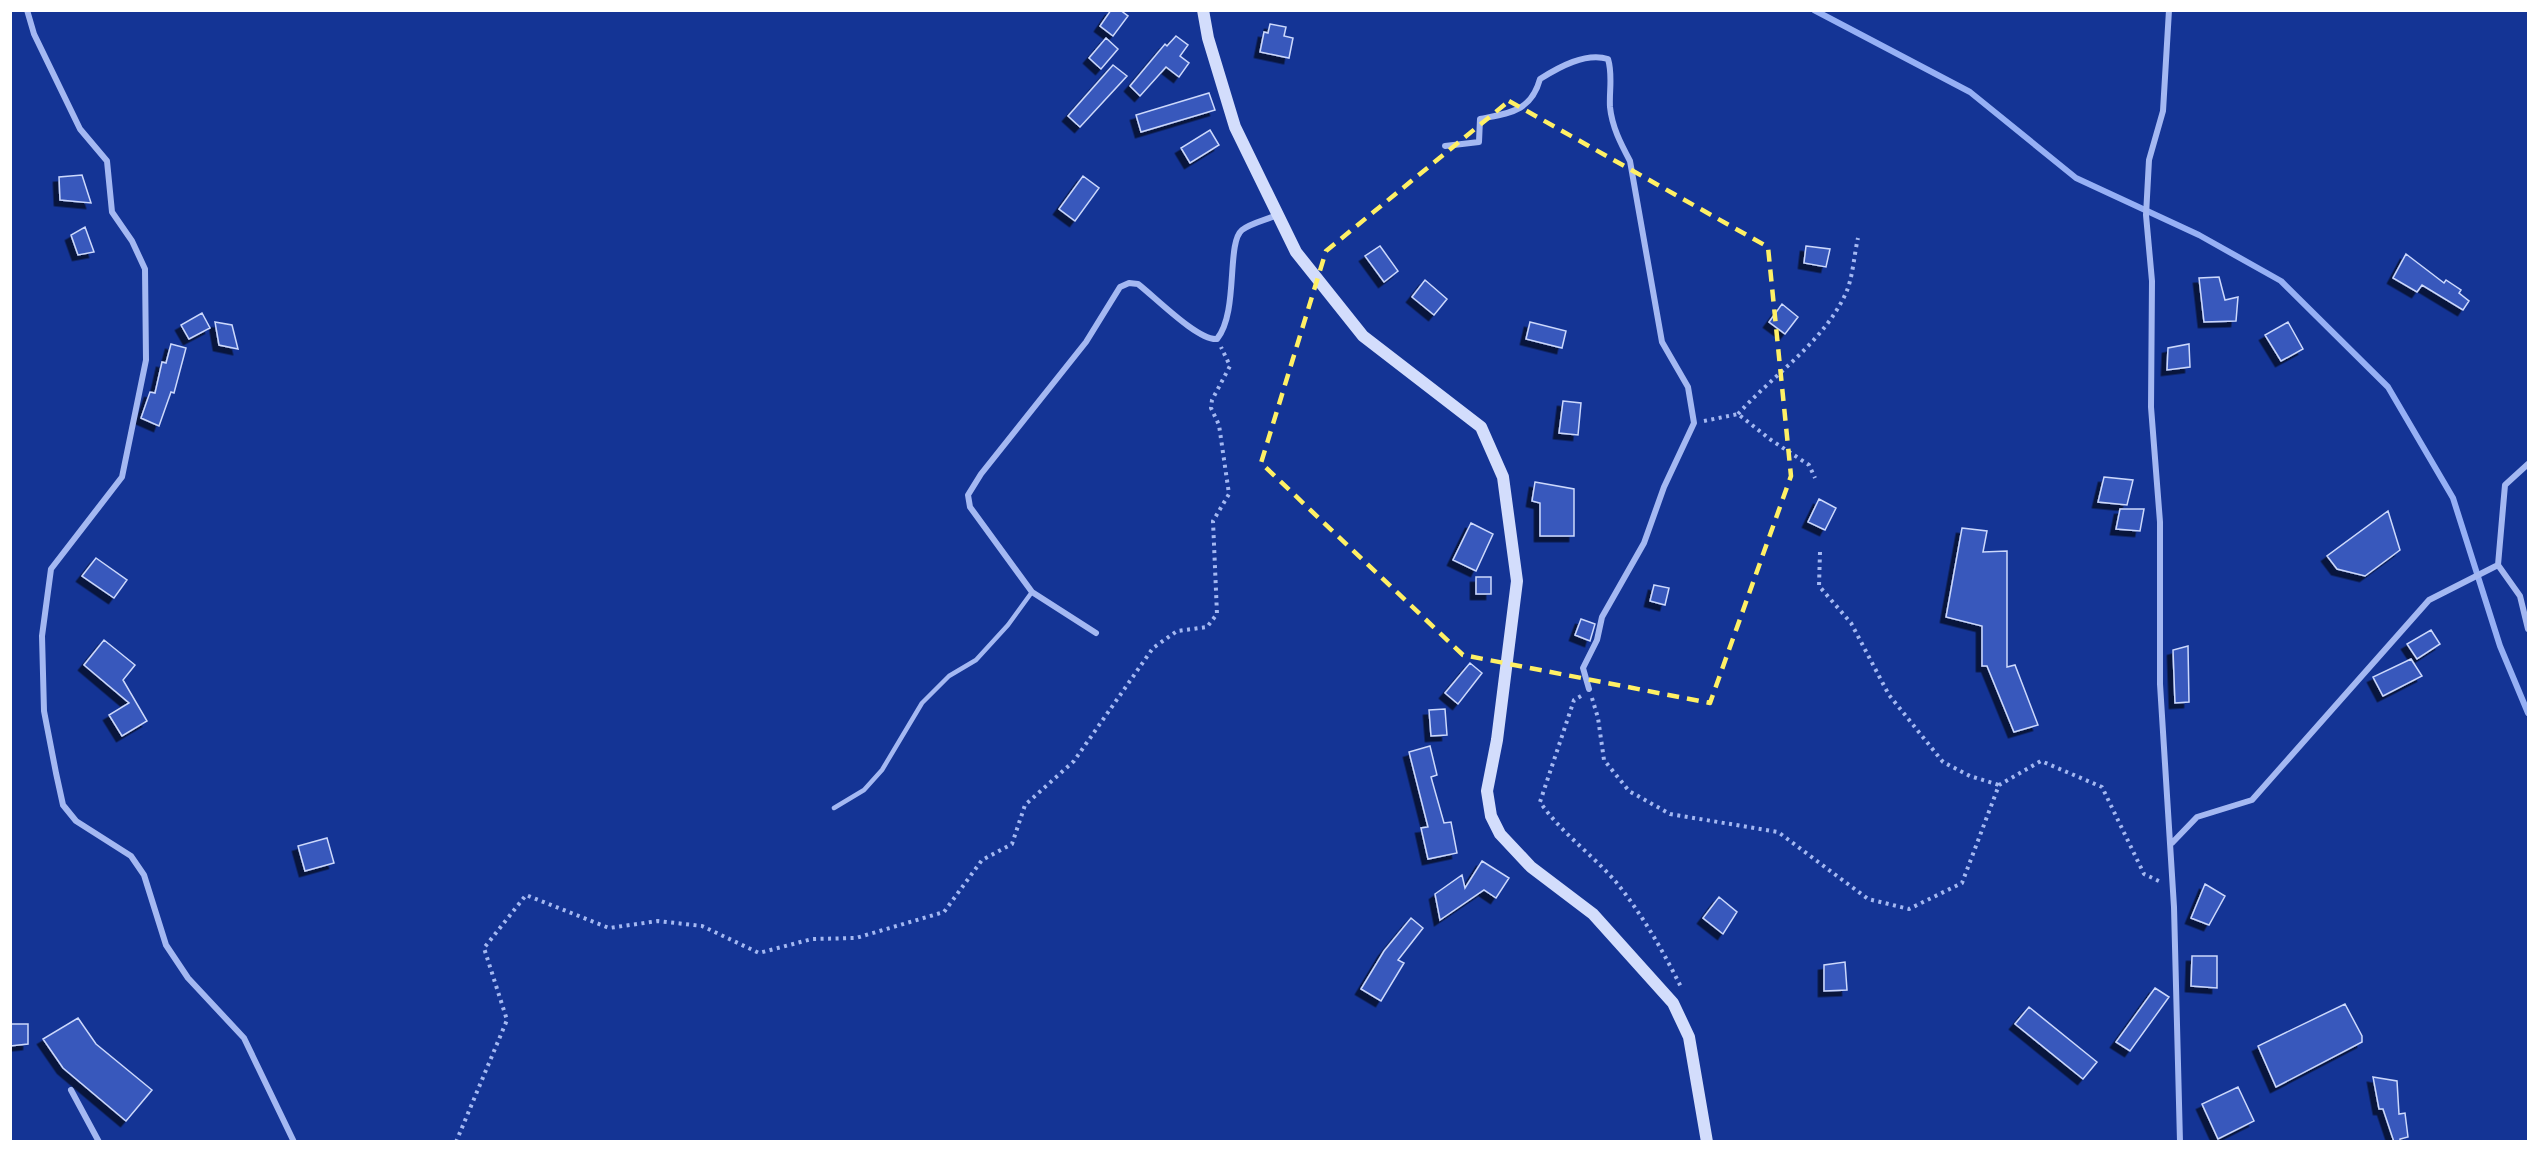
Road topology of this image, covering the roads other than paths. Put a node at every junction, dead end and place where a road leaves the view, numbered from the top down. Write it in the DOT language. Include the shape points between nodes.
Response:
graph roads {
  1 [pos="27,10"];
  2 [pos="1203,10"];
  3 [pos="2169,10"];
  4 [pos="1444,146"];
  5 [pos="1277,215"];
  6 [pos="2529,464"];
  7 [pos="2498,565"];
  8 [pos="1032,592"];
  9 [pos="2529,629"];
  10 [pos="1096,633"];
  11 [pos="1589,689"];
  12 [pos="834,808"];
  13 [pos="2172,843"];
  14 [pos="72,1090"];
  15 [pos="99,1142"];
  16 [pos="294,1142"];
  17 [pos="1707,1142"];
  18 [pos="2180,1142"];
  1 -- 16 [label="street" via="34,34 80,129 107,161 112,212 145,269 146,360 122,477 51,568 42,636 44,711 63,805 76,821 131,856 144,875 166,945 188,978 244,1038"];
  2 -- 5 [label="main road" via="1235,126"];
  3 -- 13 [label="street" via="2163,111 2149,160 2146,215 2152,281 2151,406 2160,522 2164,778"];
  4 -- 11 [label="street" via="1479,142 1480,119 1517,112 1536,94 1540,79 1554,70 1599,56 1608,59 1610,108 1617,137 1630,161 1662,342 1688,387 1694,423 1664,487 1644,543 1602,617 1583,668"];
  5 -- 8 [label="street" via="1242,230 1235,238 1233,284 1223,331 1217,339 1199,333 1138,284 1120,287 1086,342 981,474 968,495 970,507"];
  5 -- 17 [label="main road" via="1296,252 1363,336 1481,427 1503,477 1517,581 1487,791 1491,816 1500,834 1531,867 1593,914 1673,1003 1689,1037"];
  6 -- 7 [label="street" via="2505,485"];
  7 -- 9 [label="street" via="2520,596"];
  7 -- 13 [label="street" via="2429,600 2252,800 2197,817"];
  8 -- 10 [label="street"];
  8 -- 12 [label="lane" via="976,660 949,676 922,704 882,770 864,790"];
  13 -- 18 [label="street"];
  14 -- 15 [label="street"];
}
